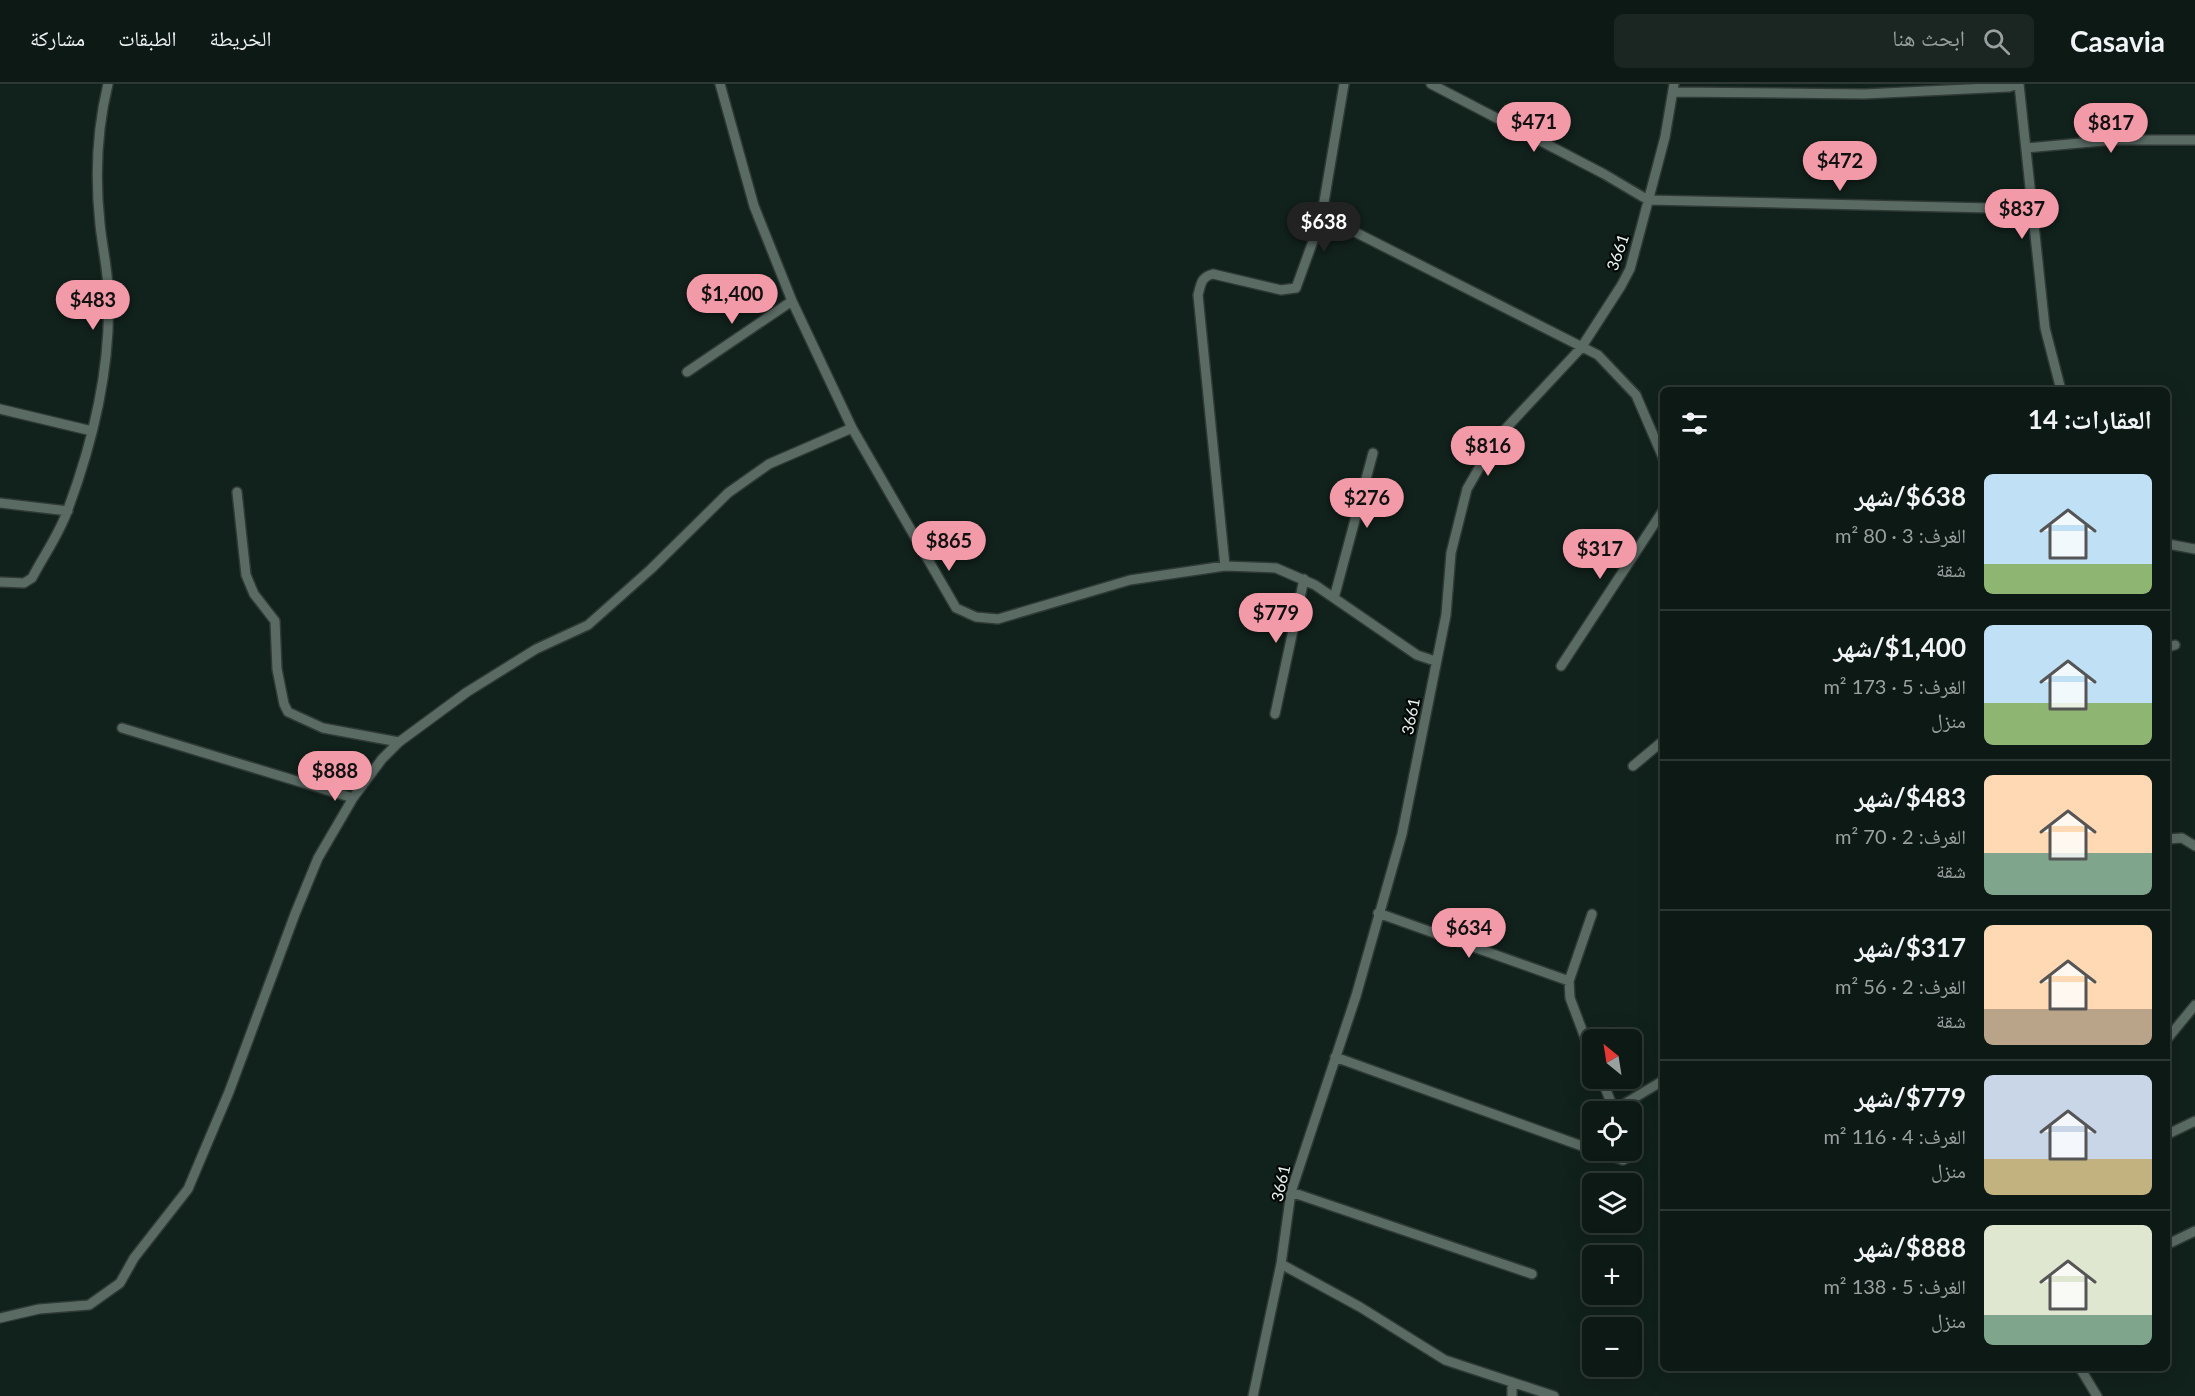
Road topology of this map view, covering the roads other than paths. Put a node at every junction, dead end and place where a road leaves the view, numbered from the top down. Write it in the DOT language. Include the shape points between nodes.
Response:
graph roads {
  1 [pos="108,84"];
  2 [pos="720,84"];
  3 [pos="1344,84"];
  4 [pos="1431,84"];
  5 [pos="2018,84"];
  6 [pos="1674,88"];
  7 [pos="2195,140"];
  8 [pos="2026,148"];
  9 [pos="1648,200"];
  10 [pos="1324,202"];
  11 [pos="2032,208"];
  12 [pos="792,301"];
  13 [pos="1581,348"];
  14 [pos="687,372"];
  15 [pos="2060,387"];
  16 [pos="0,409"];
  17 [pos="852,428"];
  18 [pos="92,431"];
  19 [pos="1660,451"];
  20 [pos="1373,453"];
  21 [pos="237,492"];
  22 [pos="0,504"];
  23 [pos="68,511"];
  24 [pos="1660,515"];
  25 [pos="2170,544"];
  26 [pos="2195,549"];
  27 [pos="1226,566"];
  28 [pos="1304,579"];
  29 [pos="0,582"];
  30 [pos="1334,598"];
  31 [pos="1435,661"];
  32 [pos="1561,666"];
  33 [pos="1275,714"];
  34 [pos="122,728"];
  35 [pos="399,742"];
  36 [pos="1660,743"];
  37 [pos="1633,766"];
  38 [pos="353,798"];
  39 [pos="2170,838"];
  40 [pos="2195,846"];
  41 [pos="1378,913"];
  42 [pos="1592,914"];
  43 [pos="1569,981"];
  44 [pos="2195,1005"];
  45 [pos="1582,1030"];
  46 [pos="2170,1036"];
  47 [pos="1335,1057"];
  48 [pos="1660,1082"];
  49 [pos="1630,1101"];
  50 [pos="2195,1121"];
  51 [pos="2170,1133"];
  52 [pos="1582,1146"];
  53 [pos="1291,1192"];
  54 [pos="2195,1231"];
  55 [pos="2170,1243"];
  56 [pos="1281,1264"];
  57 [pos="1532,1274"];
  58 [pos="0,1318"];
  59 [pos="2082,1371"];
  60 [pos="1512,1382"];
  61 [pos="1253,1396"];
  62 [pos="1512,1396"];
  63 [pos="1554,1396"];
  64 [pos="2097,1396"];
  1 -- 18 [label="street" via="97,157 108,319 104,370"];
  2 -- 12 [label="street" via="754,206"];
  3 -- 10 [label="street"];
  4 -- 9 [label="street"];
  5 -- 6 [label="street" via="1864,94"];
  5 -- 8 [label="street"];
  6 -- 9 [label="street, 3661"];
  7 -- 8 [label="street" via="2113,140"];
  8 -- 11 [label="street"];
  9 -- 11 [label="street"];
  9 -- 13 [label="street, 3661" via="1629,269"];
  11 -- 15 [label="street" via="2045,328"];
  12 -- 14 [label="street"];
  12 -- 17 [label="street"];
  13 -- 19 [label="street" via="1598,355 1636,395"];
  13 -- 27 [label="street" via="1335,224 1317,231 1300,283 1288,291 1206,275 1198,294"];
  13 -- 31 [label="street, 3661" via="1507,425 1467,489 1451,553 1446,615"];
  16 -- 18 [label="street"];
  17 -- 27 [label="street" via="949,598 956,608 976,617 998,619 1130,580"];
  17 -- 35 [label="street" via="760,470 728,493 651,570 588,625 536,649 466,692"];
  18 -- 23 [label="street"];
  20 -- 30 [label="street"];
  21 -- 35 [label="street" via="246,575 254,594 275,621 277,669 288,712 323,728"];
  22 -- 23 [label="street"];
  23 -- 29 [label="street" via="30,581"];
  24 -- 32 [label="street"];
  25 -- 26 [label="street"];
  27 -- 28 [label="street" via="1276,568"];
  28 -- 30 [label="street"];
  28 -- 33 [label="street"];
  30 -- 31 [label="street" via="1417,655"];
  31 -- 41 [label="street, 3661" via="1402,834"];
  34 -- 38 [label="street"];
  35 -- 38 [label="street"];
  36 -- 37 [label="street"];
  38 -- 58 [label="street" via="318,858 298,905 229,1092 188,1189 134,1258 120,1283 89,1305 39,1309"];
  39 -- 40 [label="street" via="2182,838"];
  41 -- 43 [label="street"];
  41 -- 47 [label="street, 3661"];
  42 -- 43 [label="street"];
  43 -- 45 [label="street" via="1570,998"];
  44 -- 46 [label="street"];
  47 -- 52 [label="street"];
  47 -- 53 [label="street, 3661"];
  48 -- 49 [label="street"];
  50 -- 51 [label="street"];
  53 -- 56 [label="street, 3661"];
  53 -- 57 [label="street"];
  54 -- 55 [label="street"];
  56 -- 60 [label="street" via="1445,1360"];
  56 -- 61 [label="street, 3661"];
  59 -- 64 [label="street"];
  60 -- 62 [label="street"];
  60 -- 63 [label="street"];
}
